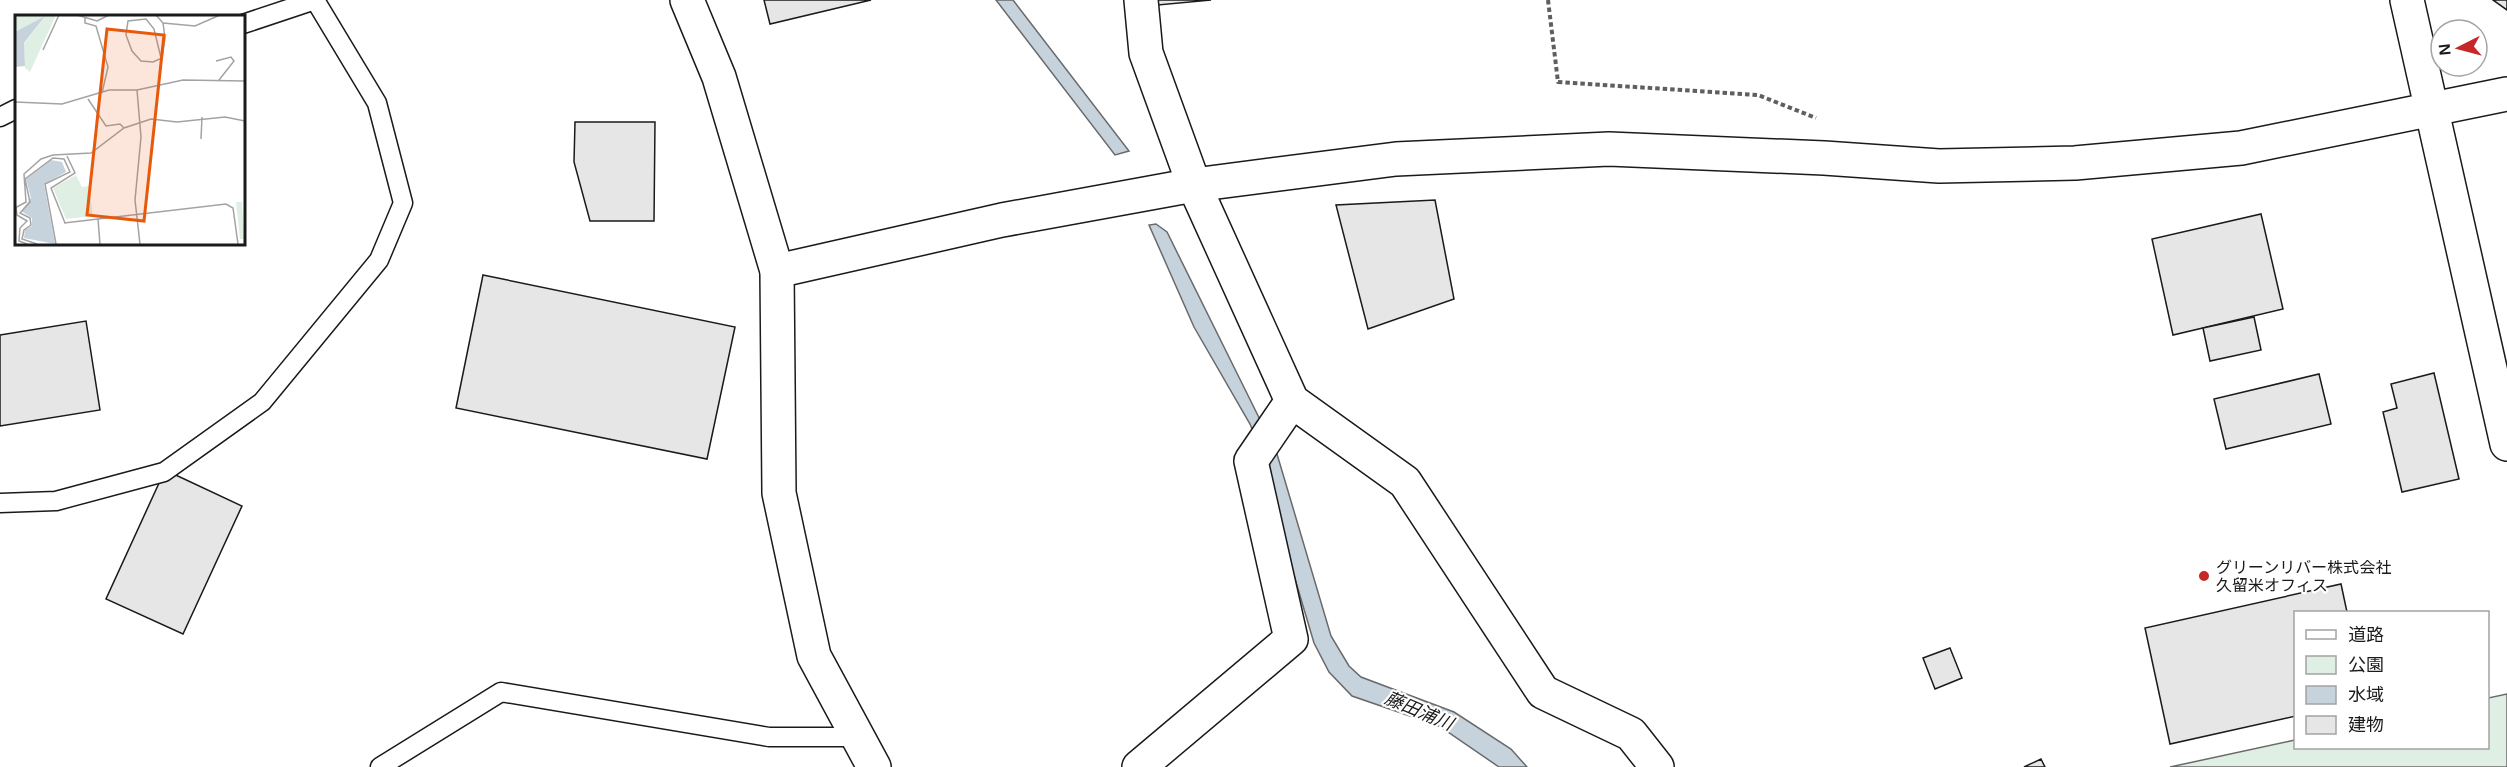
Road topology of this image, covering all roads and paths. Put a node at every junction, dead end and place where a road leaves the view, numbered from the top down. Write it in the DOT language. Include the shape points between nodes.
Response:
graph roads {
  1 [pos="315,0"];
  2 [pos="687,0"];
  3 [pos="1141,0"];
  4 [pos="1548,0"];
  5 [pos="2408,0"];
  6 [pos="244,24"];
  7 [pos="2507,94"];
  8 [pos="15,110"];
  9 [pos="2432,111"];
  10 [pos="0,117"];
  11 [pos="1819,119"];
  12 [pos="1194,185"];
  13 [pos="777,271"];
  14 [pos="1284,413"];
  15 [pos="2507,444"];
  16 [pos="0,503"];
  17 [pos="858,737"];
  18 [pos="380,767"];
  19 [pos="874,767"];
  20 [pos="1139,767"];
  21 [pos="1657,767"];
  1 -- 6 [label="lane"];
  1 -- 16 [label="lane" via="377,103 403,203 379,260 262,402 164,472 57,501"];
  2 -- 13 [label="street" via="719,77"];
  3 -- 12 [label="street" via="1146,52"];
  4 -- 11 [label="path" via="1558,82 1758,95"];
  5 -- 9 [label="street"];
  7 -- 9 [label="street"];
  8 -- 10 [label="lane"];
  9 -- 12 [label="street" via="2241,148 2075,163 1939,166 1609,149 1396,159"];
  9 -- 15 [label="street"];
  12 -- 13 [label="street" via="1002,220"];
  12 -- 14 [label="street"];
  13 -- 17 [label="street" via="779,493 814,656"];
  14 -- 20 [label="street" via="1251,461 1292,639"];
  14 -- 21 [label="street" via="1405,482 1543,692 1631,734"];
  17 -- 18 [label="lane" via="770,737 501,692"];
  17 -- 19 [label="street"];
}
